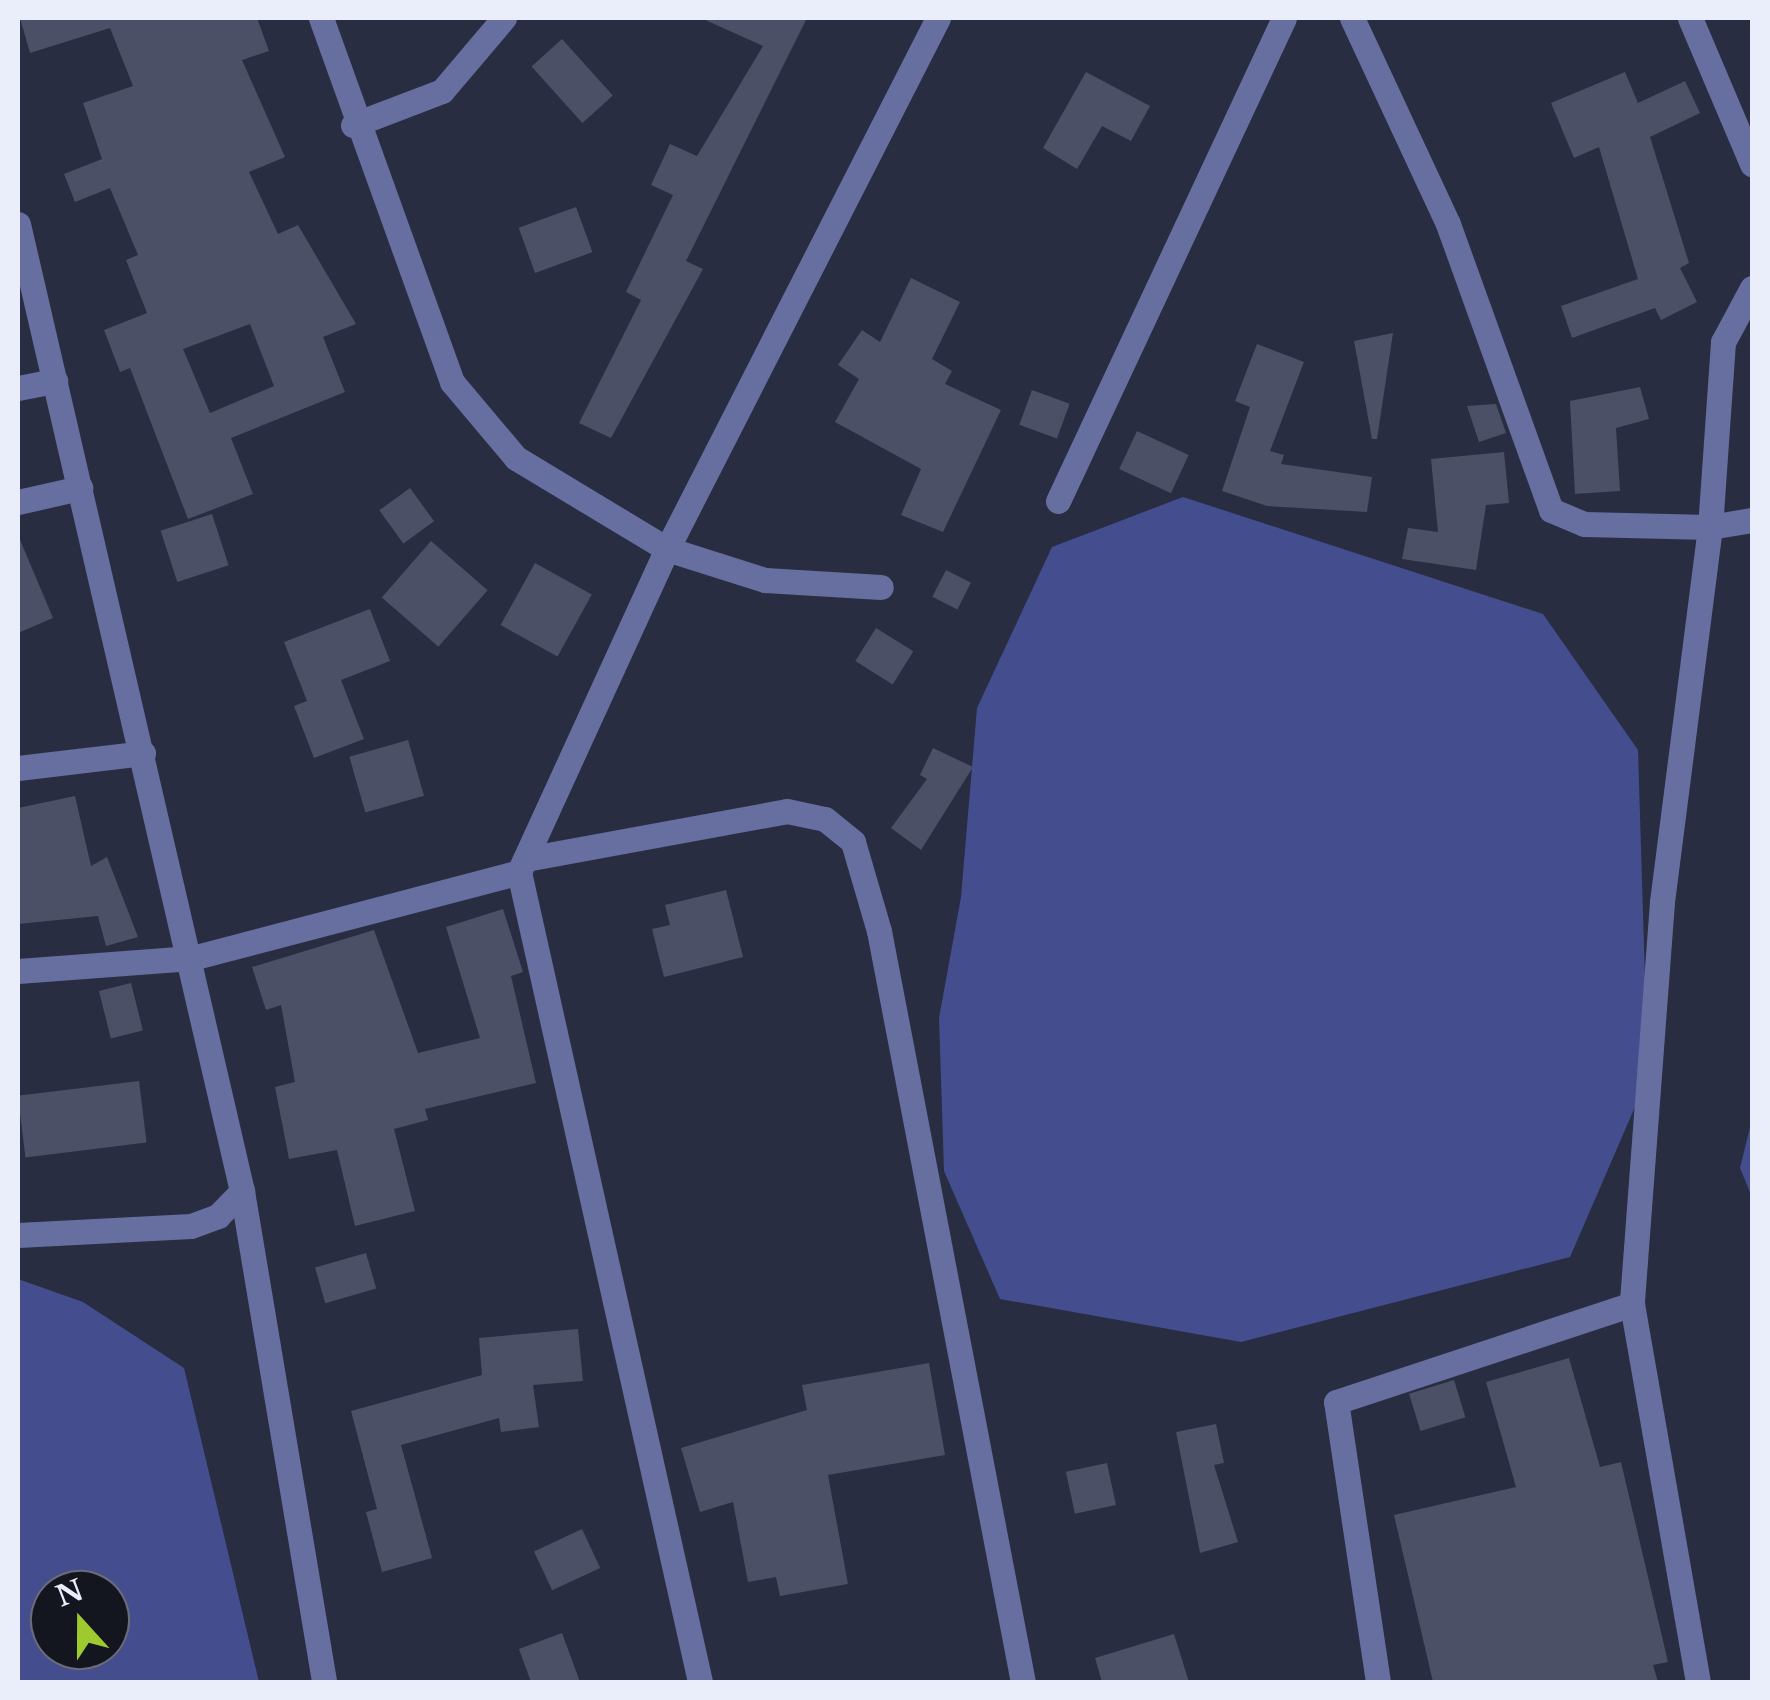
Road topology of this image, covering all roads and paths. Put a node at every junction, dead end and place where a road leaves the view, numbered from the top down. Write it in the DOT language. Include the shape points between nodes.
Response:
graph roads {
  1 [pos="320,18"];
  2 [pos="504,18"];
  3 [pos="938,18"];
  4 [pos="1284,18"];
  5 [pos="1352,18"];
  6 [pos="1690,18"];
  7 [pos="353,125"];
  8 [pos="1752,164"];
  9 [pos="18,224"];
  10 [pos="1752,288"];
  11 [pos="55,381"];
  12 [pos="18,388"];
  13 [pos="80,488"];
  14 [pos="1058,500"];
  15 [pos="18,502"];
  16 [pos="1752,520"];
  17 [pos="1710,527"];
  18 [pos="667,548"];
  19 [pos="881,588"];
  20 [pos="143,753"];
  21 [pos="18,768"];
  22 [pos="522,866"];
  23 [pos="192,958"];
  24 [pos="18,971"];
  25 [pos="242,1190"];
  26 [pos="18,1235"];
  27 [pos="1632,1304"];
  28 [pos="324,1682"];
  29 [pos="700,1682"];
  30 [pos="1023,1682"];
  31 [pos="1378,1682"];
  32 [pos="1698,1682"];
  1 -- 7 [label="street"];
  2 -- 7 [label="street" via="442,91"];
  3 -- 18 [label="street"];
  4 -- 14 [label="street"];
  5 -- 17 [label="street" via="1448,224 1551,510 1584,524"];
  6 -- 8 [label="street"];
  7 -- 18 [label="street" via="452,382 516,458"];
  9 -- 11 [label="street"];
  10 -- 17 [label="street" via="1723,342"];
  11 -- 12 [label="street"];
  11 -- 13 [label="street"];
  13 -- 15 [label="street"];
  13 -- 20 [label="street"];
  16 -- 17 [label="street"];
  17 -- 27 [label="street" via="1662,902"];
  18 -- 19 [label="street" via="765,580"];
  18 -- 22 [label="street"];
  20 -- 21 [label="street"];
  20 -- 23 [label="street"];
  22 -- 23 [label="street"];
  22 -- 29 [label="street"];
  22 -- 30 [label="street" via="787,811 825,819 854,842 879,931"];
  23 -- 24 [label="street"];
  23 -- 25 [label="street"];
  25 -- 26 [label="street" via="191,1226"];
  25 -- 28 [label="street"];
  27 -- 31 [label="street" via="1336,1402"];
  27 -- 32 [label="street"];
}
